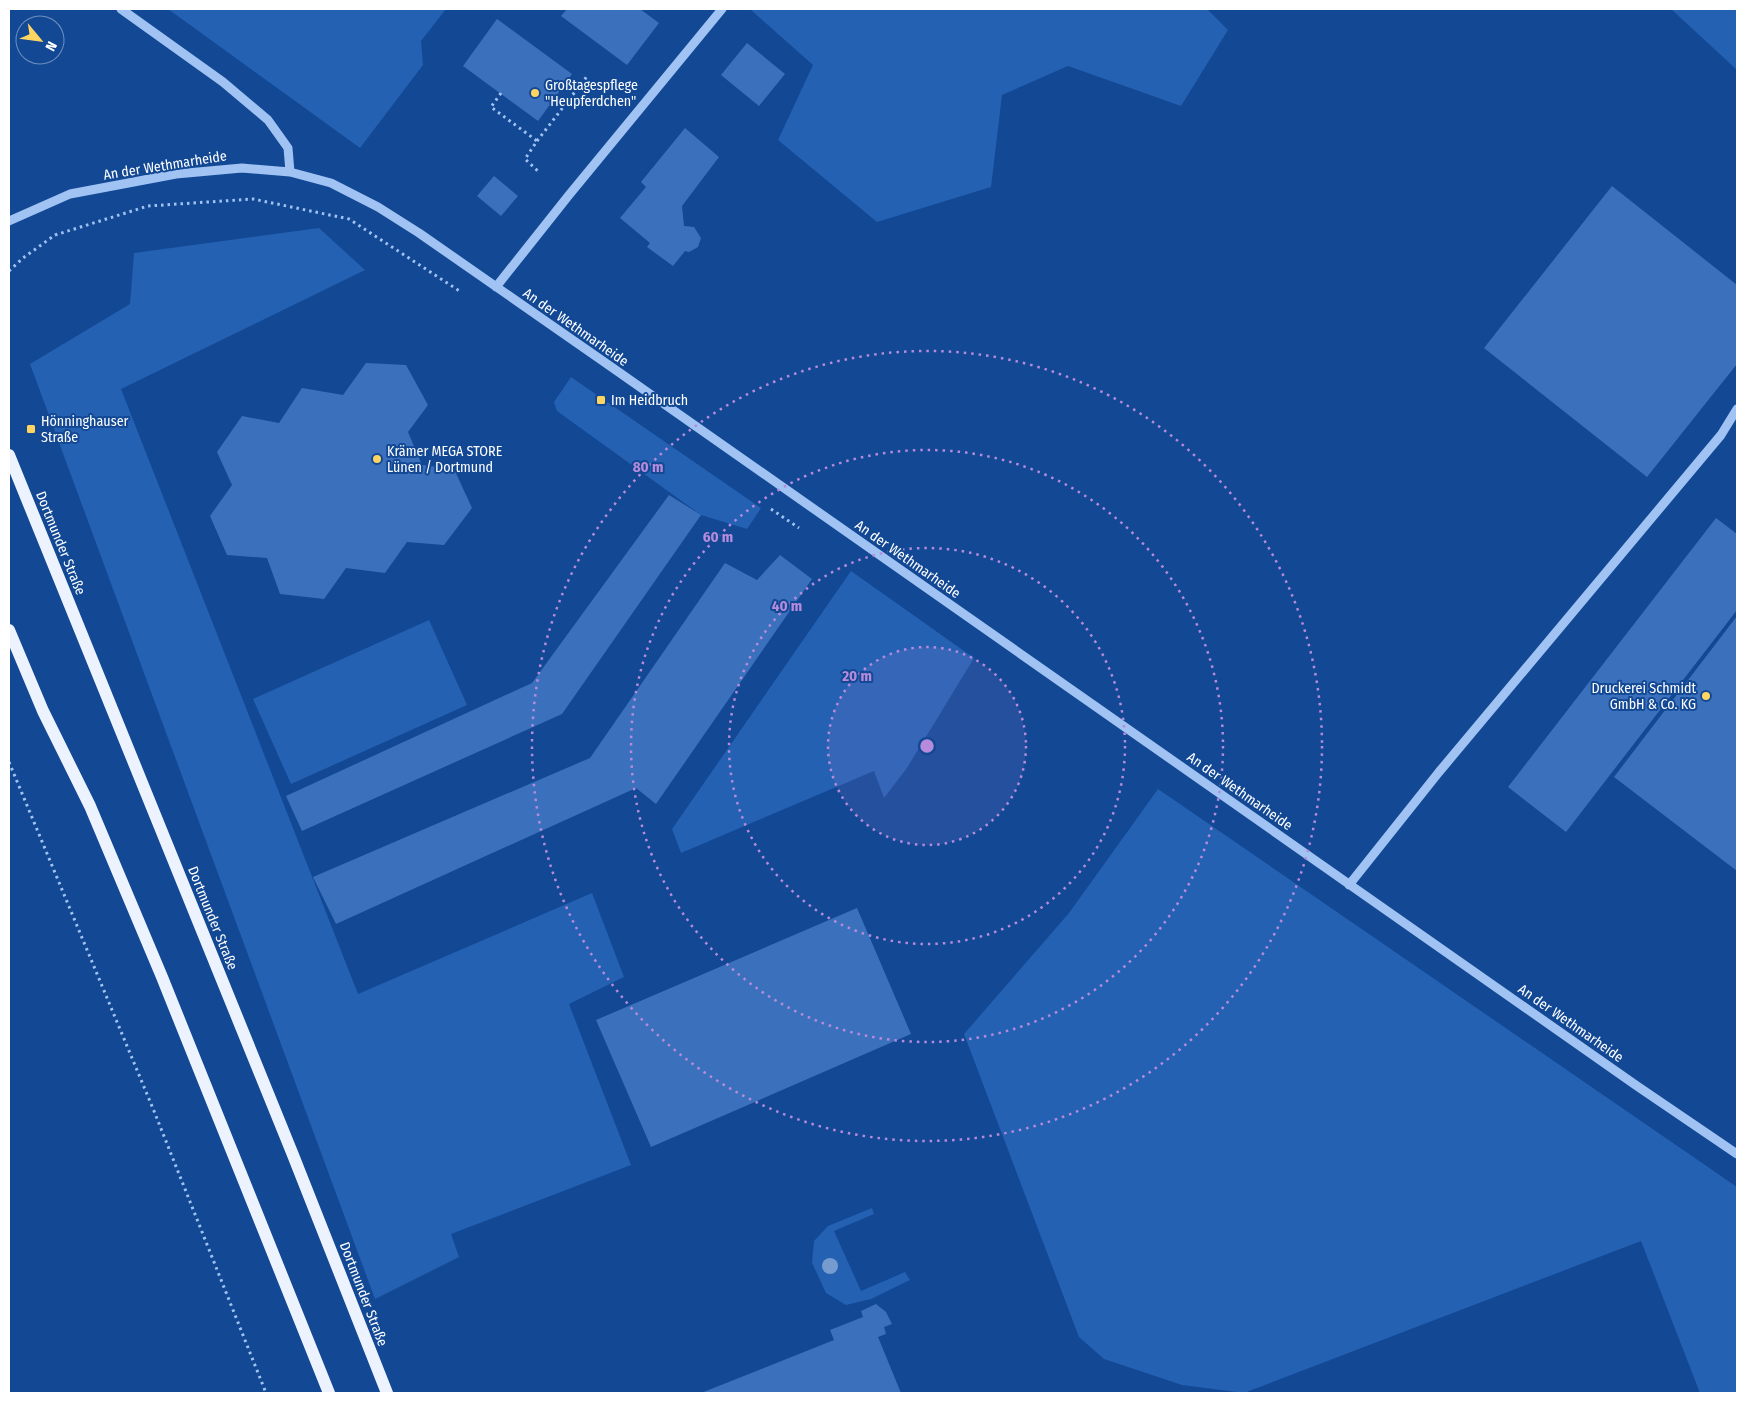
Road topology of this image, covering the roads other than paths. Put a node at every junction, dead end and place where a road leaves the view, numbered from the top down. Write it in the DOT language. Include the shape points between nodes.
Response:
graph roads {
  1 [pos="121,9"];
  2 [pos="722,9"];
  3 [pos="290,172"];
  4 [pos="9,221"];
  5 [pos="496,287"];
  6 [pos="1737,409"];
  7 [pos="9,456"];
  8 [pos="9,630"];
  9 [pos="1349,885"];
  10 [pos="1737,1154"];
  11 [pos="329,1393"];
  12 [pos="387,1393"];
  1 -- 3 [label="street" via="223,82 268,120 288,148"];
  2 -- 5 [label="street"];
  3 -- 4 [label="street, An der Wethmarheide" via="242,168 176,174 70,194"];
  3 -- 5 [label="street, An der Wethmarheide" via="331,183 378,207"];
  5 -- 9 [label="street, An der Wethmarheide"];
  6 -- 9 [label="street" via="1721,435 1439,772"];
  7 -- 12 [label="main road, Dortmunder Straße"];
  8 -- 11 [label="main road" via="43,711 90,806 162,977"];
  9 -- 10 [label="street, An der Wethmarheide"];
}
